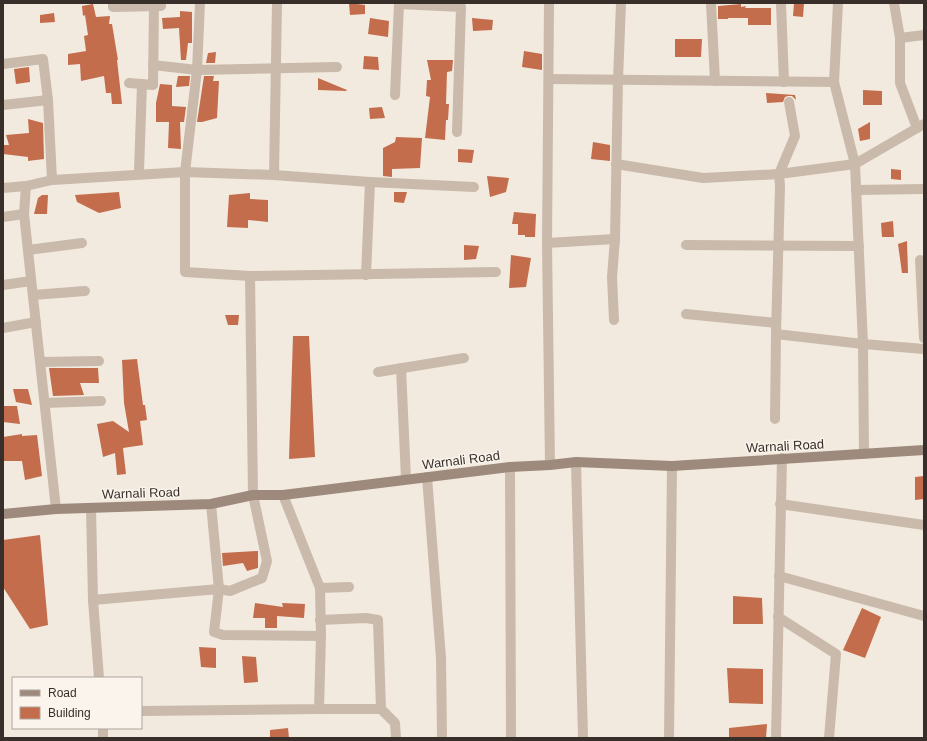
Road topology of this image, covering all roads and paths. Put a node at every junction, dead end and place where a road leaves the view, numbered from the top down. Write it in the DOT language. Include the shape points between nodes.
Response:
graph roads {
  1 [pos="113,3"];
  2 [pos="200,3"];
  3 [pos="277,3"];
  4 [pos="549,3"];
  5 [pos="621,3"];
  6 [pos="711,3"];
  7 [pos="781,3"];
  8 [pos="838,3"];
  9 [pos="894,3"];
  10 [pos="157,5"];
  11 [pos="445,5"];
  12 [pos="924,35"];
  13 [pos="900,38"];
  14 [pos="3,64"];
  15 [pos="153,65"];
  16 [pos="337,67"];
  17 [pos="276,68"];
  18 [pos="197,70"];
  19 [pos="549,79"];
  20 [pos="618,80"];
  21 [pos="715,81"];
  22 [pos="129,82"];
  23 [pos="784,82"];
  24 [pos="834,82"];
  25 [pos="142,84"];
  26 [pos="395,95"];
  27 [pos="48,100"];
  28 [pos="789,102"];
  29 [pos="3,105"];
  30 [pos="921,126"];
  31 [pos="457,132"];
  32 [pos="616,164"];
  33 [pos="856,164"];
  34 [pos="139,171"];
  35 [pos="185,172"];
  36 [pos="779,174"];
  37 [pos="274,175"];
  38 [pos="52,180"];
  39 [pos="370,182"];
  40 [pos="26,186"];
  41 [pos="474,187"];
  42 [pos="3,188"];
  43 [pos="924,189"];
  44 [pos="856,190"];
  45 [pos="24,214"];
  46 [pos="3,217"];
  47 [pos="615,239"];
  48 [pos="82,242"];
  49 [pos="547,243"];
  50 [pos="686,245"];
  51 [pos="778,245"];
  52 [pos="859,246"];
  53 [pos="28,250"];
  54 [pos="920,260"];
  55 [pos="496,272"];
  56 [pos="366,275"];
  57 [pos="250,276"];
  58 [pos="31,281"];
  59 [pos="3,285"];
  60 [pos="85,291"];
  61 [pos="33,295"];
  62 [pos="923,302"];
  63 [pos="686,314"];
  64 [pos="614,320"];
  65 [pos="36,322"];
  66 [pos="776,323"];
  67 [pos="3,328"];
  68 [pos="776,334"];
  69 [pos="924,338"];
  70 [pos="863,344"];
  71 [pos="924,349"];
  72 [pos="464,358"];
  73 [pos="99,361"];
  74 [pos="40,362"];
  75 [pos="400,368"];
  76 [pos="378,372"];
  77 [pos="101,401"];
  78 [pos="45,403"];
  79 [pos="775,419"];
  80 [pos="924,450"];
  81 [pos="864,454"];
  82 [pos="782,458"];
  83 [pos="576,462"];
  84 [pos="550,465"];
  85 [pos="672,466"];
  86 [pos="510,467"];
  87 [pos="427,477"];
  88 [pos="406,480"];
  89 [pos="253,495"];
  90 [pos="283,495"];
  91 [pos="211,504"];
  92 [pos="780,504"];
  93 [pos="91,508"];
  94 [pos="56,509"];
  95 [pos="3,514"];
  96 [pos="924,525"];
  97 [pos="779,576"];
  98 [pos="348,587"];
  99 [pos="320,588"];
  100 [pos="219,589"];
  101 [pos="93,600"];
  102 [pos="924,616"];
  103 [pos="778,617"];
  104 [pos="320,620"];
  105 [pos="321,636"];
  106 [pos="99,677"];
  107 [pos="319,709"];
  108 [pos="381,709"];
  109 [pos="142,711"];
  110 [pos="396,738"];
  111 [pos="442,738"];
  112 [pos="511,738"];
  113 [pos="583,738"];
  114 [pos="669,738"];
  115 [pos="776,738"];
  116 [pos="828,738"];
  1 -- 10 [label="street" via="113,7"];
  2 -- 18 [label="street"];
  3 -- 17 [label="street"];
  4 -- 19 [label="street"];
  5 -- 20 [label="street"];
  6 -- 21 [label="street"];
  7 -- 23 [label="street"];
  8 -- 24 [label="street"];
  9 -- 13 [label="street"];
  10 -- 15 [label="street"];
  11 -- 26 [label="street" via="399,4"];
  11 -- 31 [label="street" via="461,8"];
  12 -- 13 [label="street"];
  13 -- 30 [label="street" via="900,83"];
  14 -- 27 [label="street" via="43,59"];
  15 -- 18 [label="street"];
  15 -- 25 [label="street" via="153,85"];
  16 -- 17 [label="street"];
  17 -- 18 [label="street"];
  17 -- 37 [label="street"];
  18 -- 35 [label="street"];
  19 -- 20 [label="street"];
  19 -- 49 [label="street"];
  20 -- 21 [label="street"];
  20 -- 32 [label="street"];
  21 -- 23 [label="street"];
  22 -- 25 [label="street"];
  23 -- 24 [label="street"];
  24 -- 33 [label="street"];
  25 -- 34 [label="street"];
  27 -- 29 [label="street"];
  27 -- 38 [label="street"];
  28 -- 36 [label="street" via="795,136"];
  30 -- 33 [label="street"];
  32 -- 36 [label="street" via="704,178"];
  32 -- 47 [label="street"];
  33 -- 36 [label="street"];
  33 -- 44 [label="street"];
  35 -- 37 [label="street"];
  35 -- 38 [label="street"];
  35 -- 57 [label="street" via="185,272"];
  36 -- 51 [label="street"];
  37 -- 39 [label="street"];
  38 -- 40 [label="street"];
  39 -- 41 [label="street"];
  39 -- 56 [label="street"];
  40 -- 42 [label="street"];
  40 -- 45 [label="street"];
  43 -- 44 [label="street"];
  44 -- 52 [label="street"];
  45 -- 46 [label="street"];
  45 -- 53 [label="street"];
  47 -- 49 [label="street"];
  47 -- 64 [label="street" via="612,277"];
  48 -- 53 [label="street"];
  49 -- 84 [label="street"];
  50 -- 51 [label="street"];
  51 -- 52 [label="street"];
  51 -- 66 [label="street"];
  52 -- 70 [label="street"];
  53 -- 58 [label="street"];
  54 -- 62 [label="street"];
  55 -- 56 [label="street"];
  56 -- 57 [label="street"];
  57 -- 89 [label="street"];
  58 -- 59 [label="street"];
  58 -- 61 [label="street"];
  60 -- 61 [label="street"];
  61 -- 65 [label="street"];
  62 -- 69 [label="street"];
  63 -- 66 [label="street"];
  65 -- 67 [label="street"];
  65 -- 74 [label="street"];
  66 -- 68 [label="street"];
  68 -- 70 [label="street"];
  68 -- 79 [label="street"];
  70 -- 71 [label="street"];
  70 -- 81 [label="street"];
  72 -- 75 [label="street"];
  73 -- 74 [label="street"];
  74 -- 78 [label="street"];
  75 -- 76 [label="street"];
  75 -- 88 [label="street"];
  77 -- 78 [label="street"];
  78 -- 94 [label="street"];
  80 -- 81 [label="main road, Warnali Road"];
  81 -- 82 [label="main road, Warnali Road"];
  82 -- 85 [label="main road, Warnali Road"];
  82 -- 92 [label="street"];
  83 -- 84 [label="main road, Warnali Road"];
  83 -- 85 [label="main road, Warnali Road"];
  83 -- 113 [label="street"];
  84 -- 86 [label="main road, Warnali Road"];
  85 -- 114 [label="street"];
  86 -- 87 [label="main road, Warnali Road"];
  86 -- 112 [label="street"];
  87 -- 88 [label="main road, Warnali Road"];
  87 -- 111 [label="street" via="441,658"];
  88 -- 90 [label="main road, Warnali Road"];
  89 -- 90 [label="main road, Warnali Road"];
  89 -- 91 [label="main road, Warnali Road"];
  89 -- 100 [label="street" via="267,561 262,578 230,591"];
  90 -- 99 [label="street"];
  91 -- 93 [label="main road, Warnali Road"];
  91 -- 100 [label="street"];
  92 -- 96 [label="street"];
  92 -- 97 [label="street"];
  93 -- 94 [label="main road, Warnali Road"];
  93 -- 101 [label="street"];
  94 -- 95 [label="main road, Warnali Road"];
  97 -- 102 [label="street"];
  97 -- 103 [label="street"];
  98 -- 99 [label="street"];
  99 -- 104 [label="street"];
  100 -- 101 [label="street"];
  100 -- 105 [label="street" via="214,632"];
  101 -- 106 [label="street"];
  103 -- 115 [label="street"];
  103 -- 116 [label="street" via="836,654"];
  104 -- 105 [label="street"];
  104 -- 108 [label="street" via="378,620"];
  105 -- 107 [label="street"];
  107 -- 108 [label="street"];
  107 -- 109 [label="street"];
  108 -- 110 [label="street" via="396,723"];
}
